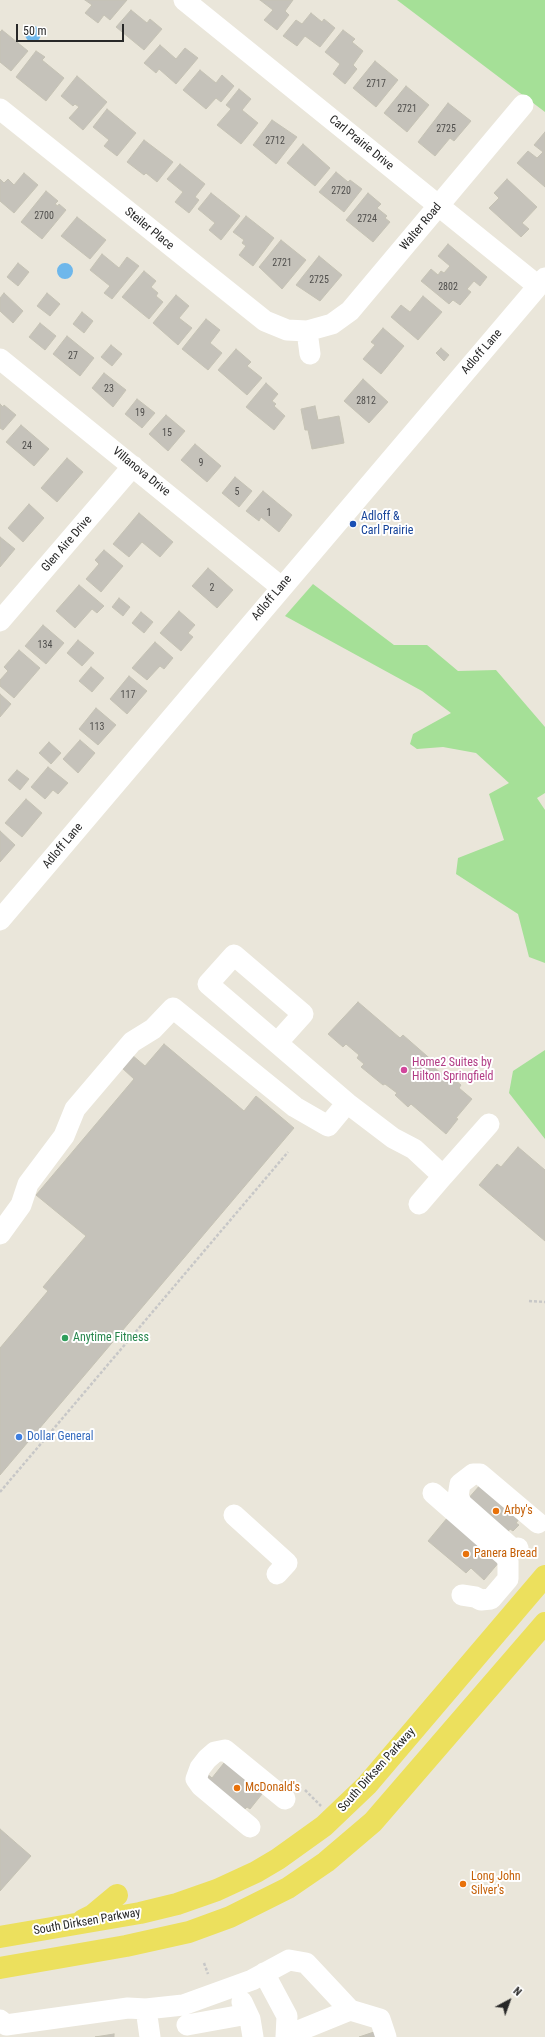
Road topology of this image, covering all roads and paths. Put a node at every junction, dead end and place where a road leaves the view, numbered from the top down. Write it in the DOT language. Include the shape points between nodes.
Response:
graph roads {
  1 [pos="184,0"];
  2 [pos="523,105"];
  3 [pos="0,109"];
  4 [pos="439,205"];
  5 [pos="542,282"];
  6 [pos="307,331"];
  7 [pos="310,354"];
  8 [pos="0,359"];
  9 [pos="133,466"];
  10 [pos="282,587"];
  11 [pos="0,621"];
  12 [pos="0,920"];
  13 [pos="277,1043"];
  14 [pos="347,1103"];
  15 [pos="489,1124"];
  16 [pos="288,1152"];
  17 [pos="443,1176"];
  18 [pos="419,1204"];
  19 [pos="0,1234"];
  20 [pos="529,1301"];
  21 [pos="545,1302"];
  22 [pos="0,1492"];
  23 [pos="433,1493"];
  24 [pos="234,1514"];
  25 [pos="538,1523"];
  26 [pos="518,1548"];
  27 [pos="277,1574"];
  28 [pos="545,1576"];
  29 [pos="462,1595"];
  30 [pos="545,1623"];
  31 [pos="304,1790"];
  32 [pos="285,1799"];
  33 [pos="323,1808"];
  34 [pos="250,1827"];
  35 [pos="117,1895"];
  36 [pos="76,1924"];
  37 [pos="0,1937"];
  38 [pos="204,1963"];
  39 [pos="0,1968"];
  40 [pos="264,1973"];
  41 [pos="208,1974"];
  42 [pos="235,1986"];
  43 [pos="183,2005"];
  44 [pos="146,2009"];
  45 [pos="350,2010"];
  46 [pos="248,2014"];
  47 [pos="0,2020"];
  48 [pos="188,2031"];
  49 [pos="150,2037"];
  50 [pos="253,2037"];
  51 [pos="286,2037"];
  52 [pos="386,2037"];
  1 -- 4 [label="street, Carl Prairie Drive"];
  2 -- 4 [label="street, Walter Road"];
  3 -- 6 [label="street, Steiler Place" via="265,320 286,330"];
  4 -- 5 [label="street, Carl Prairie Drive"];
  4 -- 6 [label="street, Walter Road" via="350,311 332,324"];
  5 -- 10 [label="street, Adloff Lane"];
  6 -- 7 [label="street"];
  8 -- 9 [label="street, Villanova Drive"];
  9 -- 10 [label="street, Villanova Drive"];
  9 -- 11 [label="street, Glen Aire Drive"];
  10 -- 12 [label="street, Adloff Lane"];
  13 -- 14 [label="street"];
  14 -- 17 [label="street" via="393,1138 414,1150"];
  14 -- 19 [label="street" via="328,1126 294,1107 173,1008 153,1029 132,1042 75,1109 64,1136 28,1184 21,1205"];
  15 -- 17 [label="street"];
  16 -- 22 [label="path"];
  17 -- 18 [label="street"];
  20 -- 21 [label="path"];
  23 -- 29 [label="street" via="507,1559 508,1578 491,1599 480,1600"];
  24 -- 27 [label="street" via="287,1563"];
  25 -- 26 [label="street" via="480,1474 473,1474 460,1484 458,1497 462,1504 513,1549"];
  28 -- 36 [label="main road, South Dirksen Parkway" via="367,1785 324,1826 278,1859 217,1890 140,1913"];
  30 -- 39 [label="main road" via="377,1818 326,1862 288,1888 230,1917 189,1932"];
  31 -- 33 [label="path"];
  32 -- 34 [label="street" via="225,1750 215,1752 207,1758 196,1779"];
  35 -- 36 [label="main road" via="93,1915"];
  36 -- 37 [label="main road, South Dirksen Parkway"];
  38 -- 41 [label="path"];
  40 -- 42 [label="street"];
  40 -- 45 [label="street" via="289,1960 306,1963"];
  40 -- 51 [label="street" via="287,2016"];
  42 -- 43 [label="street"];
  42 -- 46 [label="street"];
  43 -- 44 [label="street"];
  43 -- 48 [label="street"];
  44 -- 47 [label="street" via="128,2008 6,2025"];
  44 -- 49 [label="street"];
  45 -- 51 [label="street"];
  45 -- 52 [label="street" via="380,2019"];
  46 -- 48 [label="street"];
  46 -- 50 [label="street"];
}
